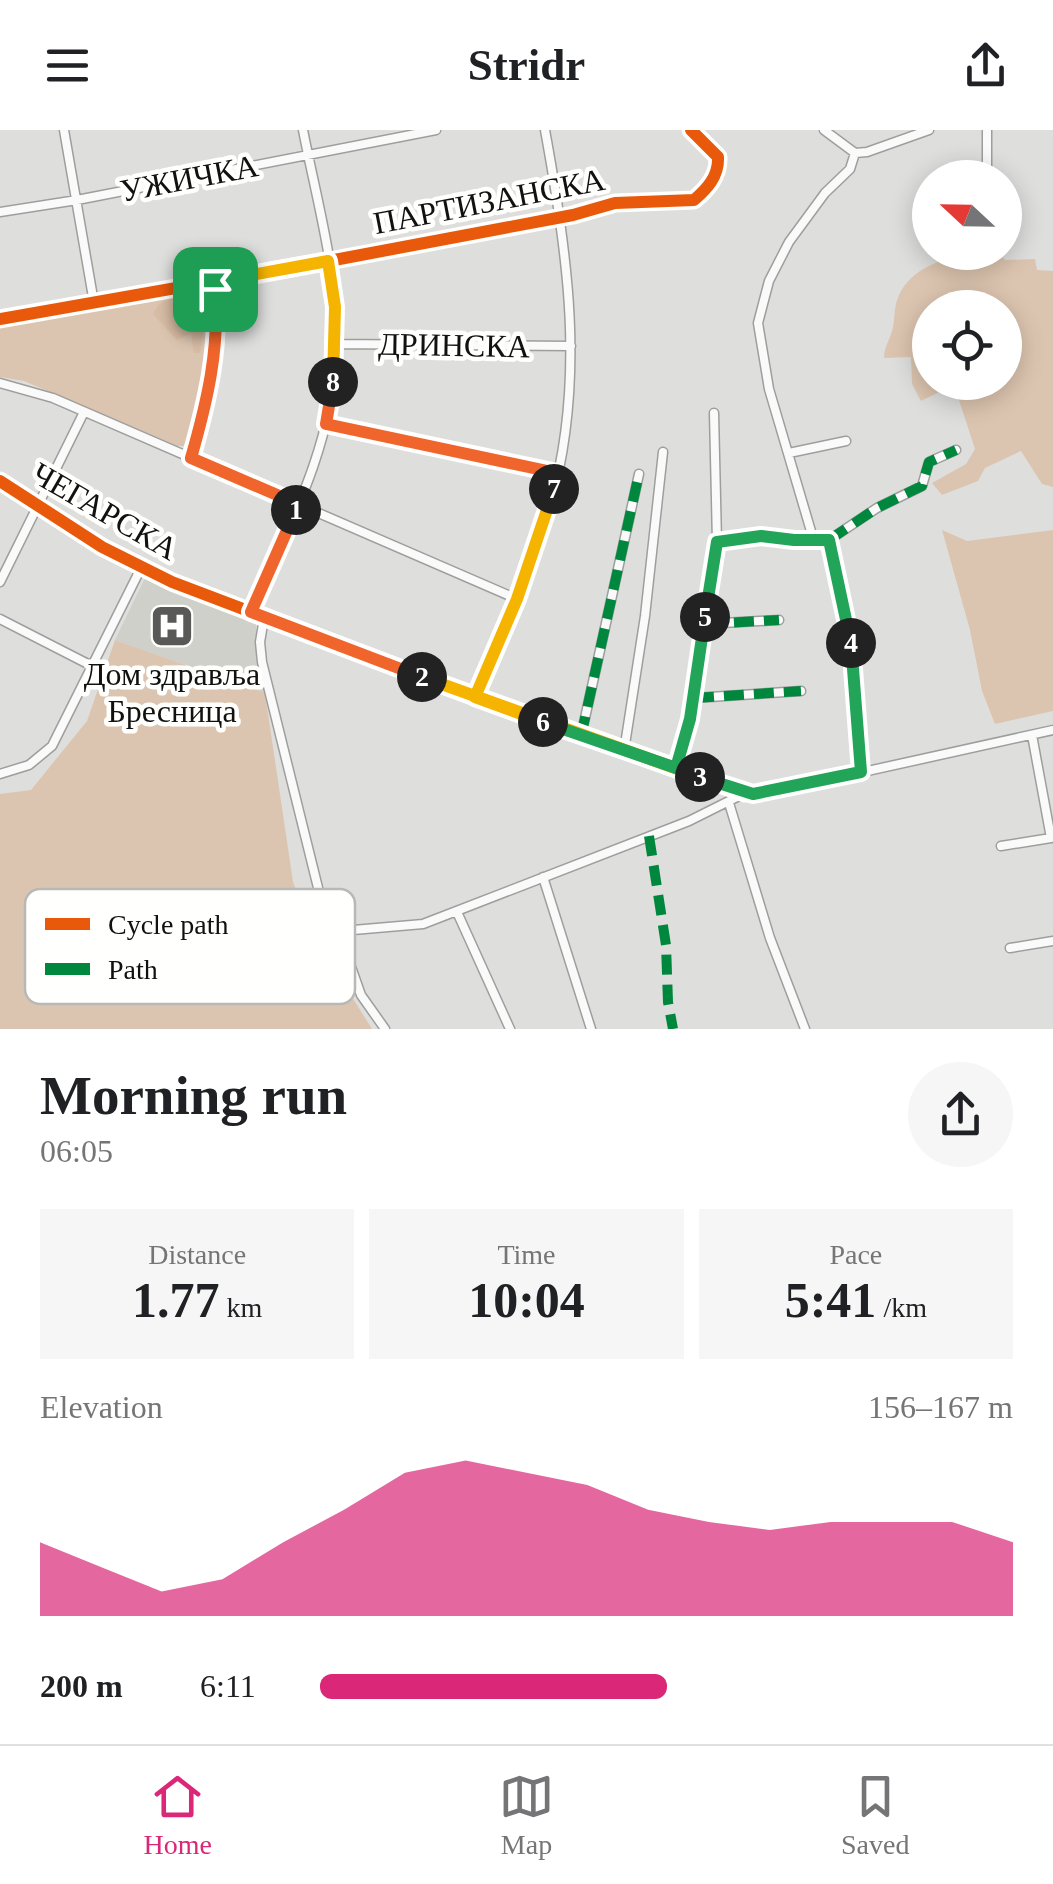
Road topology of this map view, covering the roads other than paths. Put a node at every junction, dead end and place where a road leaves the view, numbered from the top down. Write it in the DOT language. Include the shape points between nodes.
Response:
graph roads {
  1 [pos="64,130"];
  2 [pos="303,130"];
  3 [pos="436,130"];
  4 [pos="544,130"];
  5 [pos="691,130"];
  6 [pos="824,130"];
  7 [pos="929,130"];
  8 [pos="987,130"];
  9 [pos="855,153"];
  10 [pos="308,155"];
  11 [pos="987,160"];
  12 [pos="77,200"];
  13 [pos="0,212"];
  14 [pos="560,217"];
  15 [pos="328,261"];
  16 [pos="213,282"];
  17 [pos="94,303"];
  18 [pos="0,318"];
  19 [pos="336,344"];
  20 [pos="571,346"];
  21 [pos="0,383"];
  22 [pos="84,412"];
  23 [pos="714,412"];
  24 [pos="326,424"];
  25 [pos="846,441"];
  26 [pos="956,450"];
  27 [pos="663,452"];
  28 [pos="789,453"];
  29 [pos="191,458"];
  30 [pos="557,473"];
  31 [pos="638,474"];
  32 [pos="0,481"];
  33 [pos="298,504"];
  34 [pos="40,505"];
  35 [pos="813,538"];
  36 [pos="829,540"];
  37 [pos="717,542"];
  38 [pos="141,568"];
  39 [pos="0,582"];
  40 [pos="517,599"];
  41 [pos="251,612"];
  42 [pos="264,618"];
  43 [pos="0,619"];
  44 [pos="779,620"];
  45 [pos="704,624"];
  46 [pos="90,665"];
  47 [pos="801,691"];
  48 [pos="475,697"];
  49 [pos="694,698"];
  50 [pos="1053,730"];
  51 [pos="1032,735"];
  52 [pos="581,736"];
  53 [pos="624,751"];
  54 [pos="676,768"];
  55 [pos="861,772"];
  56 [pos="0,774"];
  57 [pos="746,793"];
  58 [pos="730,803"];
  59 [pos="1052,838"];
  60 [pos="1001,846"];
  61 [pos="544,876"];
  62 [pos="319,889"];
  63 [pos="457,912"];
  64 [pos="355,930"];
  65 [pos="1053,941"];
  66 [pos="1010,948"];
  67 [pos="355,978"];
  68 [pos="385,1029"];
  69 [pos="510,1029"];
  70 [pos="591,1029"];
  71 [pos="805,1029"];
  1 -- 12 [label="street"];
  2 -- 10 [label="street"];
  3 -- 10 [label="street, УЖИЧКА"];
  4 -- 14 [label="street"];
  5 -- 14 [label="street, ПАРТИЗАНСКА" via="719,164 694,200 615,203"];
  6 -- 9 [label="street"];
  7 -- 9 [label="street"];
  8 -- 11 [label="street"];
  9 -- 28 [label="street" via="850,169 815,204 782,254 765,294 758,334"];
  10 -- 12 [label="street, УЖИЧКА"];
  10 -- 15 [label="street"];
  12 -- 13 [label="street, УЖИЧКА"];
  12 -- 17 [label="street"];
  14 -- 15 [label="street, ПАРТИЗАНСКА"];
  14 -- 20 [label="street"];
  15 -- 16 [label="street, ПАРТИЗАНСКА"];
  15 -- 19 [label="street"];
  16 -- 17 [label="street, ПАРТИЗАНСКА"];
  16 -- 29 [label="street" via="214,358"];
  17 -- 18 [label="street, ПАРТИЗАНСКА"];
  19 -- 20 [label="street, ДРИНСКА"];
  19 -- 24 [label="street"];
  20 -- 30 [label="street"];
  21 -- 22 [label="street"];
  22 -- 29 [label="street"];
  22 -- 34 [label="street"];
  23 -- 37 [label="street"];
  24 -- 30 [label="street"];
  24 -- 33 [label="street"];
  25 -- 28 [label="street"];
  26 -- 36 [label="street" via="929,462 922,486"];
  27 -- 53 [label="street"];
  28 -- 35 [label="street"];
  29 -- 33 [label="street"];
  30 -- 40 [label="street"];
  31 -- 52 [label="street"];
  32 -- 34 [label="street, ЧЕГАРСКА"];
  33 -- 40 [label="street"];
  33 -- 41 [label="street"];
  34 -- 38 [label="street, ЧЕГАРСКА"];
  34 -- 39 [label="street"];
  35 -- 36 [label="street"];
  35 -- 37 [label="street"];
  36 -- 55 [label="street" via="854,657"];
  37 -- 45 [label="street"];
  38 -- 41 [label="street, ЧЕГАРСКА"];
  38 -- 46 [label="street"];
  40 -- 48 [label="street"];
  41 -- 42 [label="street, ЧЕГАРСКА"];
  42 -- 48 [label="street, ЧЕГАРСКА"];
  42 -- 62 [label="street" via="262,662"];
  43 -- 46 [label="street"];
  44 -- 45 [label="street"];
  45 -- 49 [label="street"];
  46 -- 56 [label="street" via="44,754"];
  47 -- 49 [label="street"];
  48 -- 52 [label="street, ЧЕГАРСКА"];
  49 -- 54 [label="street"];
  50 -- 51 [label="street"];
  51 -- 55 [label="street"];
  51 -- 59 [label="street"];
  52 -- 53 [label="street, ЧЕГАРСКА"];
  53 -- 54 [label="street, ЧЕГАРСКА"];
  54 -- 57 [label="street, ЧЕГАРСКА"];
  55 -- 57 [label="street"];
  57 -- 58 [label="street"];
  58 -- 61 [label="street"];
  58 -- 71 [label="street"];
  59 -- 60 [label="street"];
  61 -- 63 [label="street"];
  61 -- 70 [label="street"];
  63 -- 64 [label="street" via="414,926"];
  63 -- 69 [label="street"];
  65 -- 66 [label="street"];
  67 -- 68 [label="street"];
}
